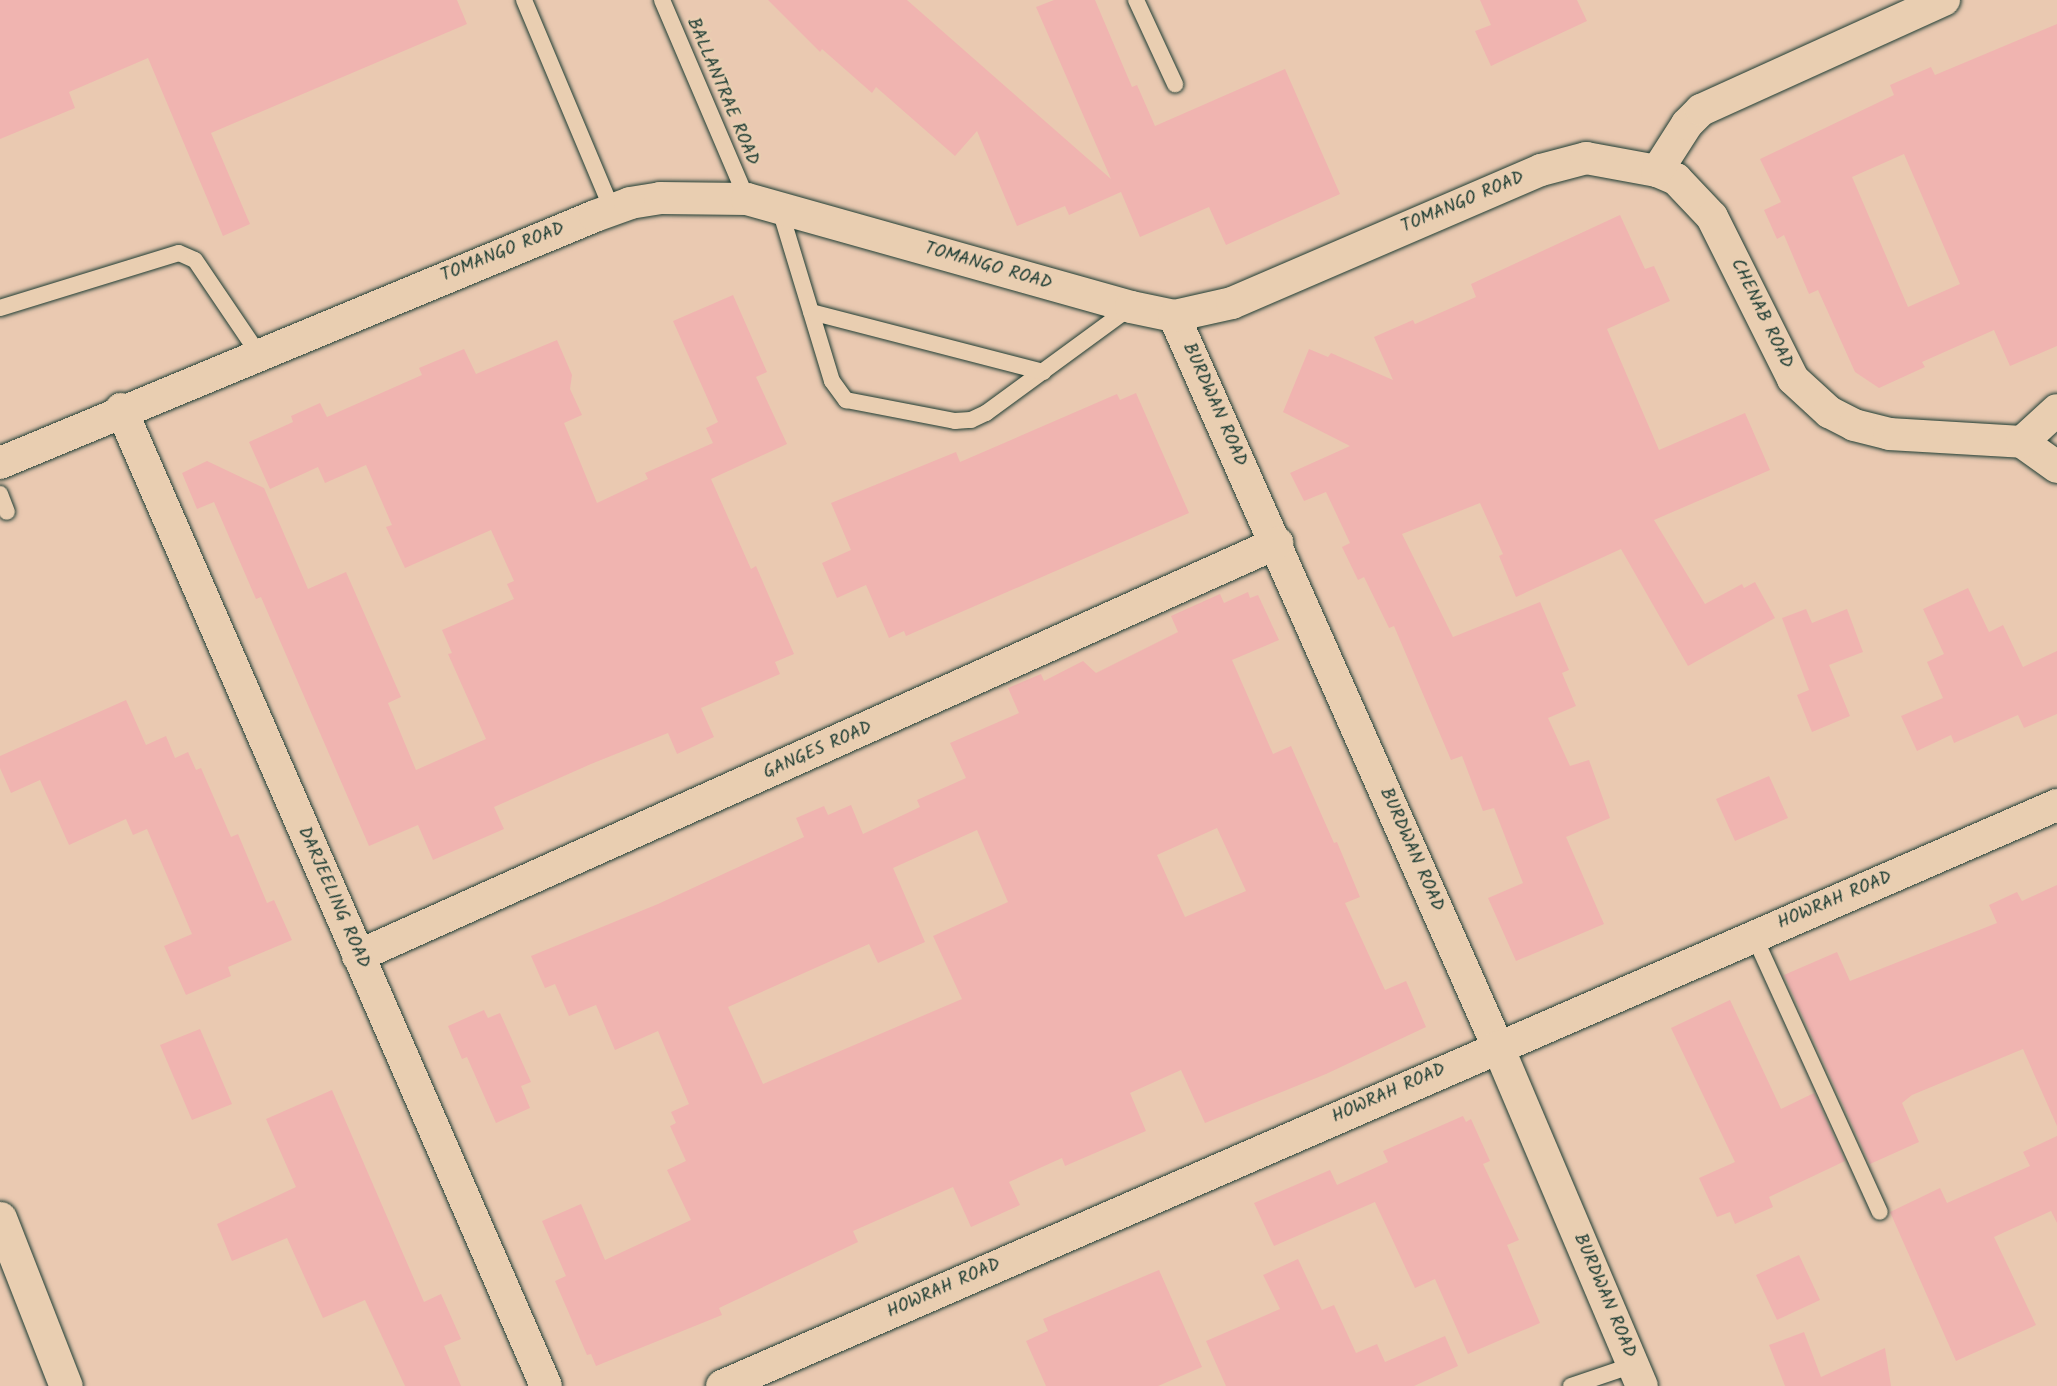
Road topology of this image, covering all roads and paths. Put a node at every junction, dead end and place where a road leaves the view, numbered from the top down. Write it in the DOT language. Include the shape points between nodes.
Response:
graph roads {
  1 [pos="524,0"];
  2 [pos="662,0"];
  3 [pos="1136,0"];
  4 [pos="1944,0"];
  5 [pos="1175,84"];
  6 [pos="1657,171"];
  7 [pos="747,199"];
  8 [pos="612,209"];
  9 [pos="780,210"];
  10 [pos="1131,307"];
  11 [pos="0,308"];
  12 [pos="811,312"];
  13 [pos="1174,316"];
  14 [pos="258,353"];
  15 [pos="1043,372"];
  16 [pos="121,410"];
  17 [pos="2057,410"];
  18 [pos="2022,442"];
  19 [pos="0,463"];
  20 [pos="2057,467"];
  21 [pos="0,494"];
  22 [pos="7,512"];
  23 [pos="1277,543"];
  24 [pos="2057,805"];
  25 [pos="1754,936"];
  26 [pos="358,956"];
  27 [pos="1498,1047"];
  28 [pos="1880,1212"];
  29 [pos="0,1218"];
  30 [pos="1638,1376"];
  31 [pos="66,1386"];
  32 [pos="546,1386"];
  33 [pos="722,1386"];
  34 [pos="1571,1386"];
  1 -- 8 [label="lane"];
  2 -- 7 [label="lane, BALLANTRAE ROAD"];
  3 -- 5 [label="lane"];
  4 -- 6 [label="street" via="1701,110 1687,124"];
  6 -- 13 [label="street, TOMANGO ROAD" via="1586,158 1540,170 1232,303"];
  6 -- 18 [label="street, CHENAB ROAD" via="1676,179 1712,217 1792,379 1829,411 1854,425 1889,434"];
  7 -- 8 [label="street, TOMANGO ROAD" via="660,198"];
  7 -- 9 [label="street, TOMANGO ROAD"];
  8 -- 14 [label="street, TOMANGO ROAD"];
  9 -- 10 [label="street, TOMANGO ROAD"];
  9 -- 12 [label="lane"];
  10 -- 13 [label="street, TOMANGO ROAD"];
  10 -- 15 [label="lane"];
  11 -- 14 [label="lane" via="179,253 195,260"];
  12 -- 15 [label="lane"];
  12 -- 15 [label="lane" via="832,381 846,400 945,419 971,420"];
  13 -- 23 [label="street, BURDWAN ROAD"];
  14 -- 16 [label="street, TOMANGO ROAD"];
  16 -- 19 [label="street, TOMANGO ROAD"];
  16 -- 26 [label="street, DARJEELING ROAD"];
  17 -- 18 [label="street"];
  18 -- 20 [label="street"];
  21 -- 22 [label="lane"];
  23 -- 26 [label="street, GANGES ROAD"];
  23 -- 27 [label="street, BURDWAN ROAD"];
  24 -- 25 [label="street, HOWRAH ROAD"];
  25 -- 27 [label="street, HOWRAH ROAD"];
  25 -- 28 [label="lane"];
  26 -- 32 [label="street, DARJEELING ROAD"];
  27 -- 30 [label="street, BURDWAN ROAD"];
  27 -- 33 [label="street, HOWRAH ROAD"];
  29 -- 31 [label="street"];
  30 -- 34 [label="lane"];
}
